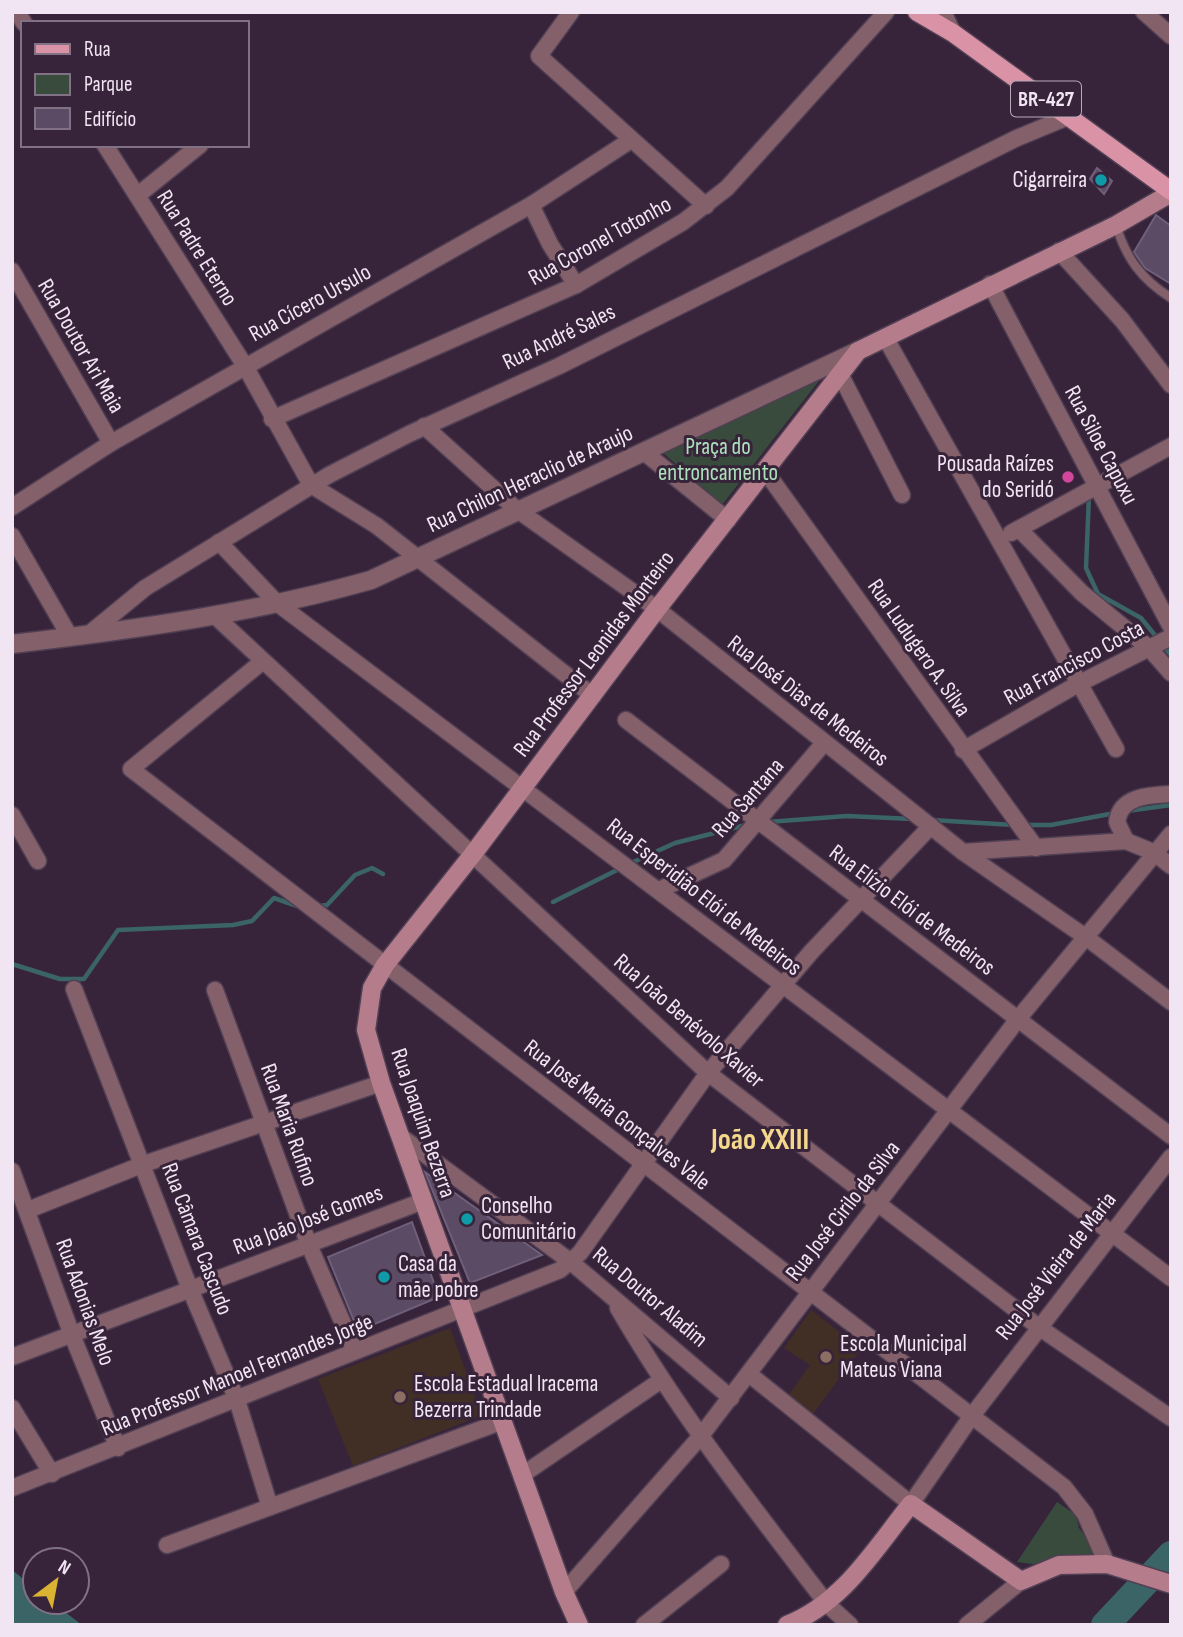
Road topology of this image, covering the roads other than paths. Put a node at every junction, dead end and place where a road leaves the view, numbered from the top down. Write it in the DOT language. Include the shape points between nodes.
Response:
graph roads {
  1 [pos="571,12"];
  2 [pos="886,12"];
  3 [pos="917,12"];
  4 [pos="943,12"];
  5 [pos="1144,12"];
  6 [pos="953,33"];
  7 [pos="1171,36"];
  8 [pos="1070,116"];
  9 [pos="631,140"];
  10 [pos="106,147"];
  11 [pos="198,147"];
  12 [pos="1171,192"];
  13 [pos="138,195"];
  14 [pos="531,205"];
  15 [pos="706,206"];
  16 [pos="1116,225"];
  17 [pos="1059,251"];
  18 [pos="12,271"];
  19 [pos="990,284"];
  20 [pos="576,285"];
  21 [pos="1171,298"];
  22 [pos="885,337"];
  23 [pos="858,351"];
  24 [pos="245,366"];
  25 [pos="840,374"];
  26 [pos="1171,385"];
  27 [pos="272,419"];
  28 [pos="424,426"];
  29 [pos="111,443"];
  30 [pos="1171,446"];
  31 [pos="644,452"];
  32 [pos="766,472"];
  33 [pos="311,485"];
  34 [pos="1096,485"];
  35 [pos="902,495"];
  36 [pos="12,507"];
  37 [pos="516,509"];
  38 [pos="728,520"];
  39 [pos="1019,529"];
  40 [pos="12,536"];
  41 [pos="996,540"];
  42 [pos="219,542"];
  43 [pos="418,559"];
  44 [pos="277,603"];
  45 [pos="657,609"];
  46 [pos="214,615"];
  47 [pos="1171,627"];
  48 [pos="89,634"];
  49 [pos="71,637"];
  50 [pos="1171,637"];
  51 [pos="12,644"];
  52 [pos="1149,648"];
  53 [pos="263,661"];
  54 [pos="1171,673"];
  55 [pos="1078,684"];
  56 [pos="593,696"];
  57 [pos="626,720"];
  58 [pos="824,743"];
  59 [pos="1116,749"];
  60 [pos="963,750"];
  61 [pos="523,787"];
  62 [pos="1171,794"];
  63 [pos="12,815"];
  64 [pos="758,821"];
  65 [pos="931,826"];
  66 [pos="1171,834"];
  67 [pos="1126,841"];
  68 [pos="1036,848"];
  69 [pos="963,852"];
  70 [pos="1153,852"];
  71 [pos="473,854"];
  72 [pos="38,861"];
  73 [pos="1171,866"];
  74 [pos="659,890"];
  75 [pos="862,900"];
  76 [pos="1087,938"];
  77 [pos="385,965"];
  78 [pos="782,985"];
  79 [pos="372,988"];
  80 [pos="74,989"];
  81 [pos="215,990"];
  82 [pos="1171,1002"];
  83 [pos="1018,1019"];
  84 [pos="708,1073"];
  85 [pos="381,1083"];
  86 [pos="948,1111"];
  87 [pos="264,1123"];
  88 [pos="400,1136"];
  89 [pos="1171,1136"];
  90 [pos="1171,1157"];
  91 [pos="144,1164"];
  92 [pos="644,1165"];
  93 [pos="12,1171"];
  94 [pos="423,1201"];
  95 [pos="878,1203"];
  96 [pos="28,1210"];
  97 [pos="1111,1236"];
  98 [pos="309,1245"];
  99 [pos="571,1262"];
  100 [pos="1171,1279"];
  101 [pos="190,1289"];
  102 [pos="809,1292"];
  103 [pos="611,1297"];
  104 [pos="462,1311"];
  105 [pos="1040,1328"];
  106 [pos="72,1335"];
  107 [pos="355,1351"];
  108 [pos="12,1357"];
  109 [pos="749,1374"];
  110 [pos="660,1381"];
  111 [pos="731,1398"];
  112 [pos="237,1400"];
  113 [pos="12,1408"];
  114 [pos="971,1417"];
  115 [pos="1171,1418"];
  116 [pos="503,1421"];
  117 [pos="700,1437"];
  118 [pos="118,1448"];
  119 [pos="52,1474"];
  120 [pos="522,1475"];
  121 [pos="12,1488"];
  122 [pos="911,1504"];
  123 [pos="270,1507"];
  124 [pos="167,1545"];
  125 [pos="721,1564"];
  126 [pos="1115,1566"];
  127 [pos="1021,1581"];
  128 [pos="1171,1584"];
  129 [pos="564,1591"];
  130 [pos="827,1604"];
  131 [pos="579,1625"];
  132 [pos="644,1625"];
  133 [pos="787,1625"];
  134 [pos="850,1625"];
  135 [pos="967,1625"];
  1 -- 9 [label="street" via="540,56"];
  2 -- 15 [label="street, Rua Coronel Totonho"];
  3 -- 6 [label="main road, BR-427"];
  4 -- 6 [label="street"];
  5 -- 7 [label="street"];
  6 -- 8 [label="main road, BR-427"];
  8 -- 12 [label="main road, BR-427"];
  8 -- 28 [label="street, Rua André Sales" via="824,232 559,366"];
  9 -- 14 [label="street, Rua Cícero Ursulo"];
  9 -- 15 [label="street"];
  10 -- 13 [label="street, Rua Padre Eterno"];
  11 -- 13 [label="street"];
  12 -- 16 [label="main road, Rua Chilon Heraclio de Araujo"];
  13 -- 24 [label="street, Rua Padre Eterno"];
  14 -- 20 [label="street"];
  14 -- 24 [label="street, Rua Cícero Ursulo"];
  15 -- 20 [label="street, Rua Coronel Totonho"];
  16 -- 17 [label="main road, Rua Chilon Heraclio de Araujo"];
  16 -- 21 [label="lane" via="1124,252 1138,272"];
  17 -- 19 [label="main road, Rua Chilon Heraclio de Araujo"];
  17 -- 26 [label="street" via="1122,320"];
  18 -- 29 [label="street, Rua Doutor Ari Maia"];
  19 -- 22 [label="main road, Rua Chilon Heraclio de Araujo"];
  19 -- 34 [label="street, Rua Siloe Capuxu"];
  20 -- 27 [label="street, Rua Coronel Totonho"];
  22 -- 23 [label="main road, Rua Chilon Heraclio de Araujo"];
  22 -- 41 [label="street"];
  23 -- 25 [label="main road, Rua Professor Leonidas Monteiro"];
  23 -- 31 [label="street, Rua Chilon Heraclio de Araujo"];
  24 -- 27 [label="street, Rua Padre Eterno"];
  24 -- 29 [label="street, Rua Cícero Ursulo"];
  25 -- 32 [label="main road, Rua Professor Leonidas Monteiro"];
  25 -- 35 [label="street"];
  27 -- 33 [label="street, Rua Padre Eterno"];
  28 -- 33 [label="street, Rua André Sales"];
  28 -- 37 [label="street, Rua José Dias de Medeiros"];
  29 -- 36 [label="street, Rua Cícero Ursulo"];
  30 -- 34 [label="street"];
  31 -- 37 [label="street, Rua Chilon Heraclio de Araujo"];
  31 -- 38 [label="street"];
  32 -- 38 [label="main road, Rua Professor Leonidas Monteiro"];
  32 -- 60 [label="street, Rua Ludugero A. Silva"];
  33 -- 42 [label="street, Rua André Sales"];
  33 -- 43 [label="street"];
  34 -- 39 [label="street"];
  34 -- 47 [label="street, Rua Siloe Capuxu"];
  37 -- 43 [label="street, Rua Chilon Heraclio de Araujo"];
  37 -- 45 [label="street, Rua José Dias de Medeiros"];
  38 -- 45 [label="main road, Rua Professor Leonidas Monteiro"];
  39 -- 41 [label="street"];
  39 -- 52 [label="street" via="1082,593"];
  40 -- 49 [label="street"];
  41 -- 55 [label="street"];
  42 -- 44 [label="street, Rua Esperidião Elói de Medeiros"];
  42 -- 48 [label="street, Rua André Sales" via="145,588"];
  43 -- 44 [label="street, Rua Chilon Heraclio de Araujo" via="371,580"];
  43 -- 56 [label="street"];
  44 -- 46 [label="street, Rua Chilon Heraclio de Araujo"];
  44 -- 61 [label="street, Rua Esperidião Elói de Medeiros"];
  45 -- 56 [label="main road, Rua Professor Leonidas Monteiro"];
  45 -- 58 [label="street, Rua José Dias de Medeiros"];
  46 -- 48 [label="street, Rua Chilon Heraclio de Araujo"];
  46 -- 53 [label="street, Rua João Benévolo Xavier"];
  48 -- 49 [label="street, Rua Chilon Heraclio de Araujo"];
  49 -- 51 [label="street"];
  50 -- 52 [label="street, Rua Francisco Costa"];
  52 -- 54 [label="street"];
  52 -- 55 [label="street, Rua Francisco Costa"];
  53 -- 71 [label="street, Rua João Benévolo Xavier"];
  53 -- 77 [label="street, Rua José Maria Gonçalves Vale" via="131,769"];
  55 -- 59 [label="street"];
  55 -- 60 [label="street, Rua Francisco Costa"];
  56 -- 61 [label="main road, Rua Professor Leonidas Monteiro"];
  57 -- 64 [label="street, Rua Elízio Elói de Medeiros"];
  58 -- 64 [label="street, Rua Santana"];
  58 -- 65 [label="street, Rua José Dias de Medeiros"];
  60 -- 68 [label="street, Rua Ludugero A. Silva"];
  61 -- 71 [label="main road, Rua Professor Leonidas Monteiro"];
  61 -- 74 [label="street, Rua Esperidião Elói de Medeiros"];
  62 -- 67 [label="street" via="1135,799 1121,809 1116,822"];
  63 -- 72 [label="street"];
  64 -- 74 [label="street, Rua Santana" via="724,860"];
  64 -- 75 [label="street, Rua Elízio Elói de Medeiros"];
  65 -- 69 [label="street, Rua José Dias de Medeiros"];
  65 -- 75 [label="street, Rua Professor Manoel Fernandes Jorge"];
  66 -- 70 [label="street, Rua José Cirilo da Silva"];
  67 -- 68 [label="street"];
  67 -- 70 [label="street"];
  68 -- 69 [label="street"];
  69 -- 76 [label="street, Rua José Dias de Medeiros"];
  70 -- 73 [label="street"];
  70 -- 76 [label="street, Rua José Cirilo da Silva"];
  71 -- 77 [label="main road, Rua Professor Leonidas Monteiro"];
  71 -- 84 [label="street, Rua João Benévolo Xavier"];
  74 -- 78 [label="street, Rua Esperidião Elói de Medeiros"];
  75 -- 78 [label="street, Rua Professor Manoel Fernandes Jorge"];
  75 -- 83 [label="street, Rua Elízio Elói de Medeiros"];
  76 -- 82 [label="street, Rua José Dias de Medeiros"];
  76 -- 83 [label="street, Rua José Cirilo da Silva"];
  77 -- 79 [label="main road, Rua Professor Leonidas Monteiro"];
  77 -- 92 [label="street, Rua José Maria Gonçalves Vale"];
  78 -- 84 [label="street, Rua Professor Manoel Fernandes Jorge"];
  78 -- 86 [label="street, Rua Esperidião Elói de Medeiros"];
  79 -- 85 [label="main road, Rua Joaquim Bezerra" via="366,1030"];
  80 -- 91 [label="street, Rua Câmara Cascudo"];
  81 -- 87 [label="street, Rua Maria Rufino"];
  83 -- 86 [label="street, Rua José Cirilo da Silva"];
  83 -- 89 [label="street, Rua Elízio Elói de Medeiros"];
  84 -- 92 [label="street, Rua Professor Manoel Fernandes Jorge"];
  84 -- 95 [label="street, Rua João Benévolo Xavier"];
  85 -- 87 [label="street"];
  85 -- 88 [label="main road, Rua Joaquim Bezerra"];
  86 -- 95 [label="street, Rua José Cirilo da Silva"];
  86 -- 97 [label="street, Rua Esperidião Elói de Medeiros"];
  87 -- 91 [label="street"];
  87 -- 98 [label="street, Rua Maria Rufino"];
  88 -- 94 [label="main road, Rua Joaquim Bezerra"];
  88 -- 99 [label="street, Rua Doutor Aladim"];
  90 -- 97 [label="street, Rua José Vieira de Maria"];
  91 -- 96 [label="street"];
  91 -- 101 [label="street, Rua Câmara Cascudo"];
  92 -- 99 [label="street, Rua Professor Manoel Fernandes Jorge"];
  92 -- 102 [label="street, Rua José Maria Gonçalves Vale"];
  93 -- 96 [label="street, Rua Adonias Melo"];
  94 -- 98 [label="street, Rua João José Gomes"];
  94 -- 104 [label="main road, Rua Joaquim Bezerra"];
  95 -- 102 [label="street, Rua José Cirilo da Silva"];
  95 -- 105 [label="street, Rua João Benévolo Xavier"];
  96 -- 106 [label="street, Rua Adonias Melo"];
  97 -- 100 [label="street, Rua Esperidião Elói de Medeiros"];
  97 -- 105 [label="street, Rua José Vieira de Maria"];
  98 -- 101 [label="street, Rua João José Gomes"];
  98 -- 107 [label="street, Rua Maria Rufino"];
  99 -- 103 [label="street, Rua Doutor Aladim"];
  99 -- 104 [label="street, Rua Professor Manoel Fernandes Jorge"];
  101 -- 106 [label="street, Rua João José Gomes"];
  101 -- 112 [label="street, Rua Câmara Cascudo"];
  102 -- 109 [label="street, Rua José Cirilo da Silva"];
  102 -- 114 [label="street, Rua José Maria Gonçalves Vale"];
  103 -- 110 [label="street"];
  103 -- 111 [label="street, Rua Doutor Aladim"];
  104 -- 107 [label="street, Rua Professor Manoel Fernandes Jorge"];
  104 -- 116 [label="main road, Rua Joaquim Bezerra"];
  105 -- 114 [label="street, Rua José Vieira de Maria"];
  105 -- 115 [label="street, Rua João Benévolo Xavier"];
  106 -- 108 [label="street, Rua João José Gomes"];
  106 -- 118 [label="street, Rua Adonias Melo"];
  107 -- 112 [label="street, Rua Professor Manoel Fernandes Jorge"];
  109 -- 111 [label="street, Rua José Cirilo da Silva"];
  109 -- 122 [label="street"];
  110 -- 117 [label="street"];
  110 -- 120 [label="street"];
  111 -- 117 [label="street, Rua José Cirilo da Silva"];
  112 -- 118 [label="street, Rua Professor Manoel Fernandes Jorge"];
  112 -- 123 [label="street, Rua Câmara Cascudo"];
  113 -- 119 [label="street"];
  114 -- 122 [label="street, Rua José Vieira de Maria"];
  114 -- 126 [label="street, Rua José Maria Gonçalves Vale" via="1074,1499"];
  116 -- 120 [label="main road, Rua Joaquim Bezerra"];
  116 -- 123 [label="street"];
  117 -- 129 [label="street, Rua José Cirilo da Silva"];
  117 -- 130 [label="street"];
  118 -- 119 [label="street, Rua Professor Manoel Fernandes Jorge"];
  119 -- 121 [label="street, Rua Professor Manoel Fernandes Jorge"];
  120 -- 129 [label="main road, Rua Joaquim Bezerra"];
  122 -- 127 [label="main road"];
  122 -- 130 [label="main road, Rua José Vieira de Maria"];
  123 -- 124 [label="street"];
  125 -- 132 [label="street"];
  126 -- 127 [label="main road" via="1059,1565"];
  126 -- 128 [label="main road"];
  127 -- 135 [label="street"];
  129 -- 131 [label="main road, Rua Joaquim Bezerra"];
  130 -- 133 [label="main road"];
  130 -- 134 [label="street"];
}
